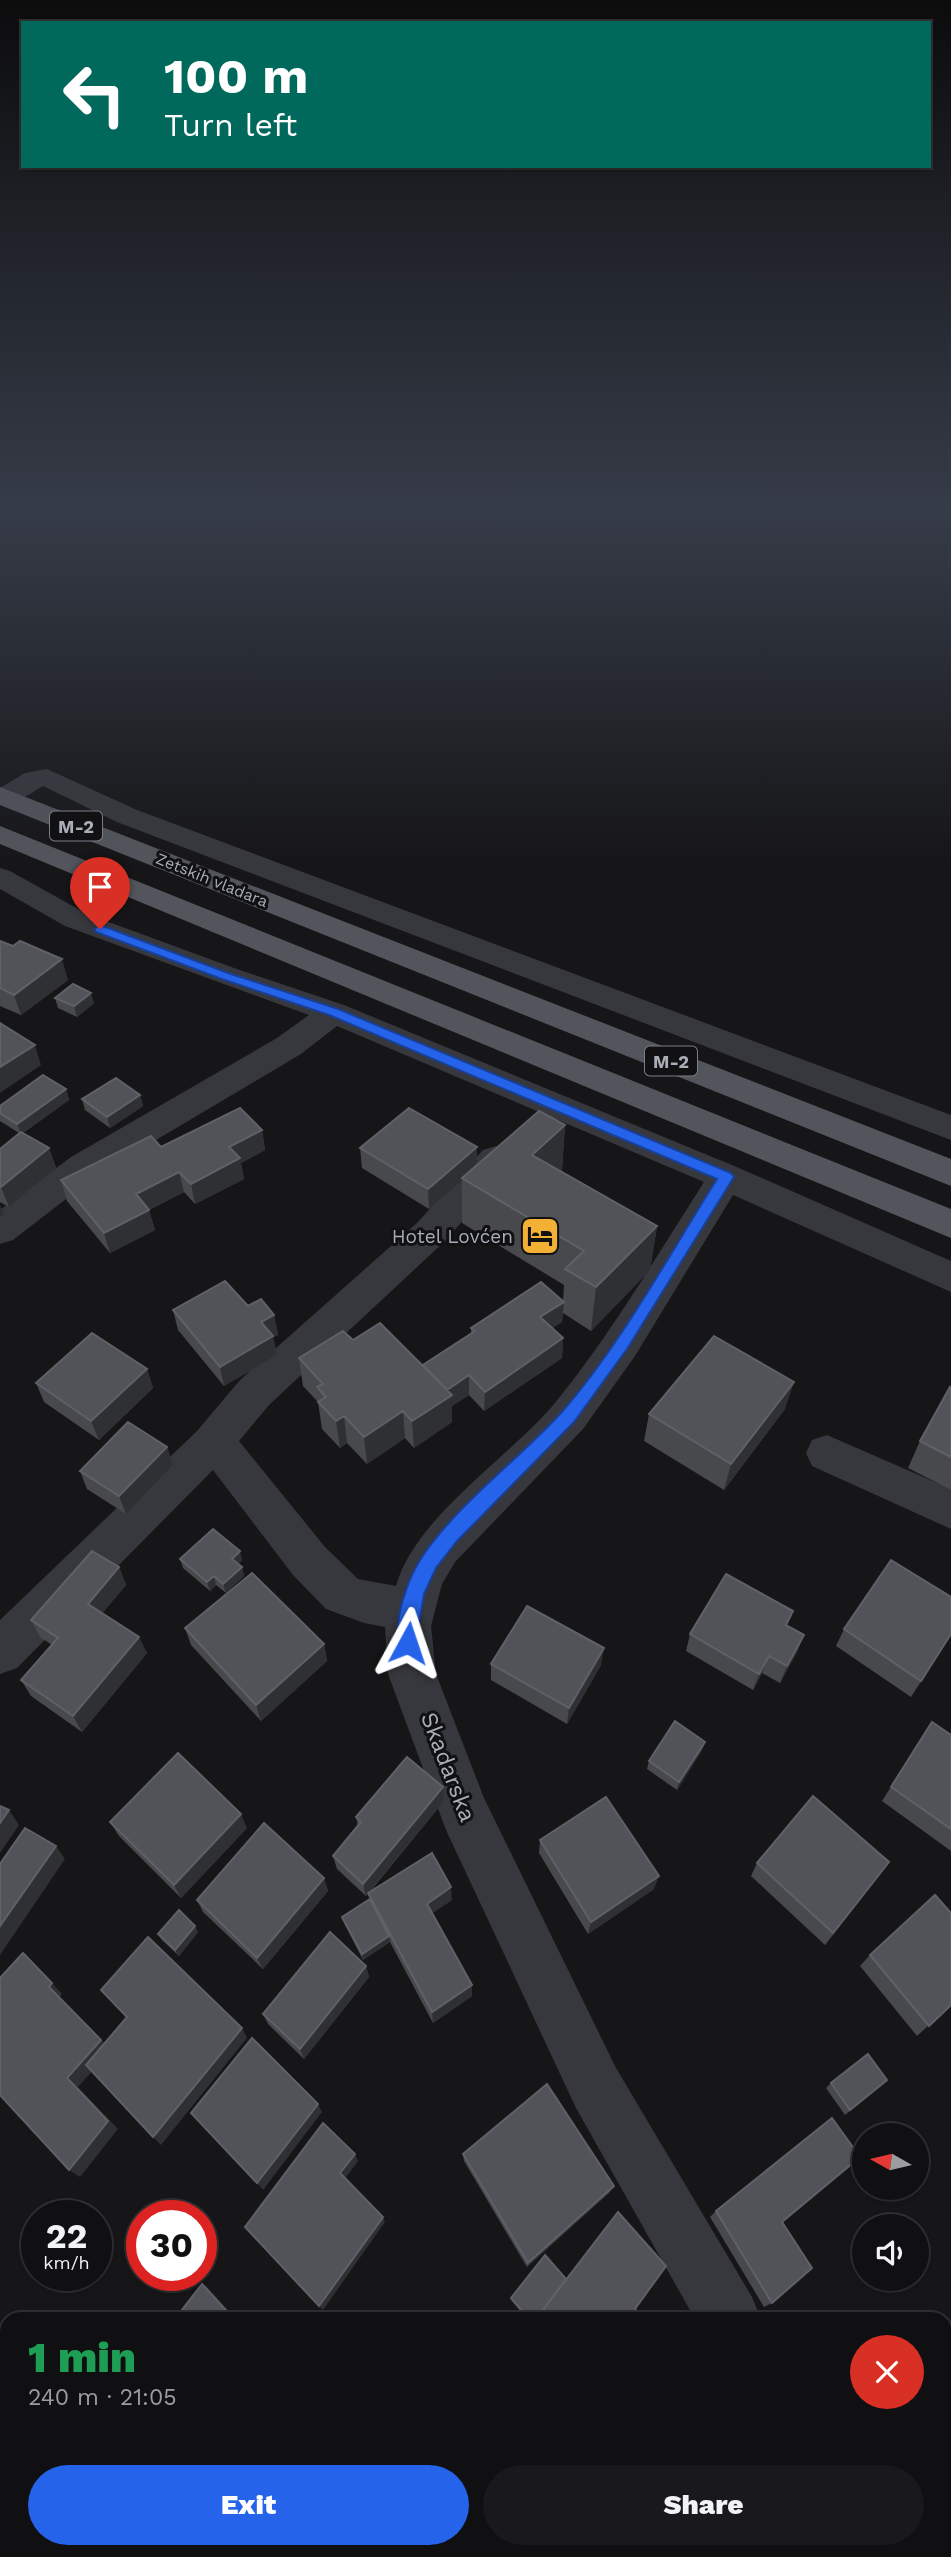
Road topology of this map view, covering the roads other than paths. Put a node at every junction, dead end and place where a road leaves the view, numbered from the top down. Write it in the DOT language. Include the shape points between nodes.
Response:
graph roads {
  1 [pos="3,796"];
  2 [pos="0,834"];
  3 [pos="0,877"];
  4 [pos="334,1012"];
  5 [pos="547,1103"];
  6 [pos="951,1128"];
  7 [pos="951,1172"];
  8 [pos="726,1177"];
  9 [pos="951,1224"];
  10 [pos="0,1230"];
  11 [pos="951,1276"];
  12 [pos="212,1444"];
  13 [pos="827,1453"];
  14 [pos="951,1510"];
  15 [pos="411,1610"];
  16 [pos="0,1652"];
  17 [pos="726,2312"];
  1 -- 6 [label="street" via="38,777 59,781 127,816"];
  1 -- 7 [label="main road, Zetskih vladara / M-2"];
  2 -- 9 [label="main road, M-2"];
  3 -- 4 [label="street" via="76,919"];
  4 -- 5 [label="street"];
  4 -- 10 [label="street" via="289,1046 84,1166"];
  5 -- 8 [label="street"];
  5 -- 12 [label="street" via="431,1233 255,1392"];
  8 -- 11 [label="street"];
  8 -- 15 [label="street, Skadarska" via="621,1345 568,1417 439,1548 421,1578"];
  12 -- 15 [label="street" via="228,1457 309,1561 342,1594"];
  12 -- 16 [label="street"];
  13 -- 14 [label="street"];
  15 -- 17 [label="street, Skadarska" via="408,1643 412,1674 464,1812 596,2088"];
}
